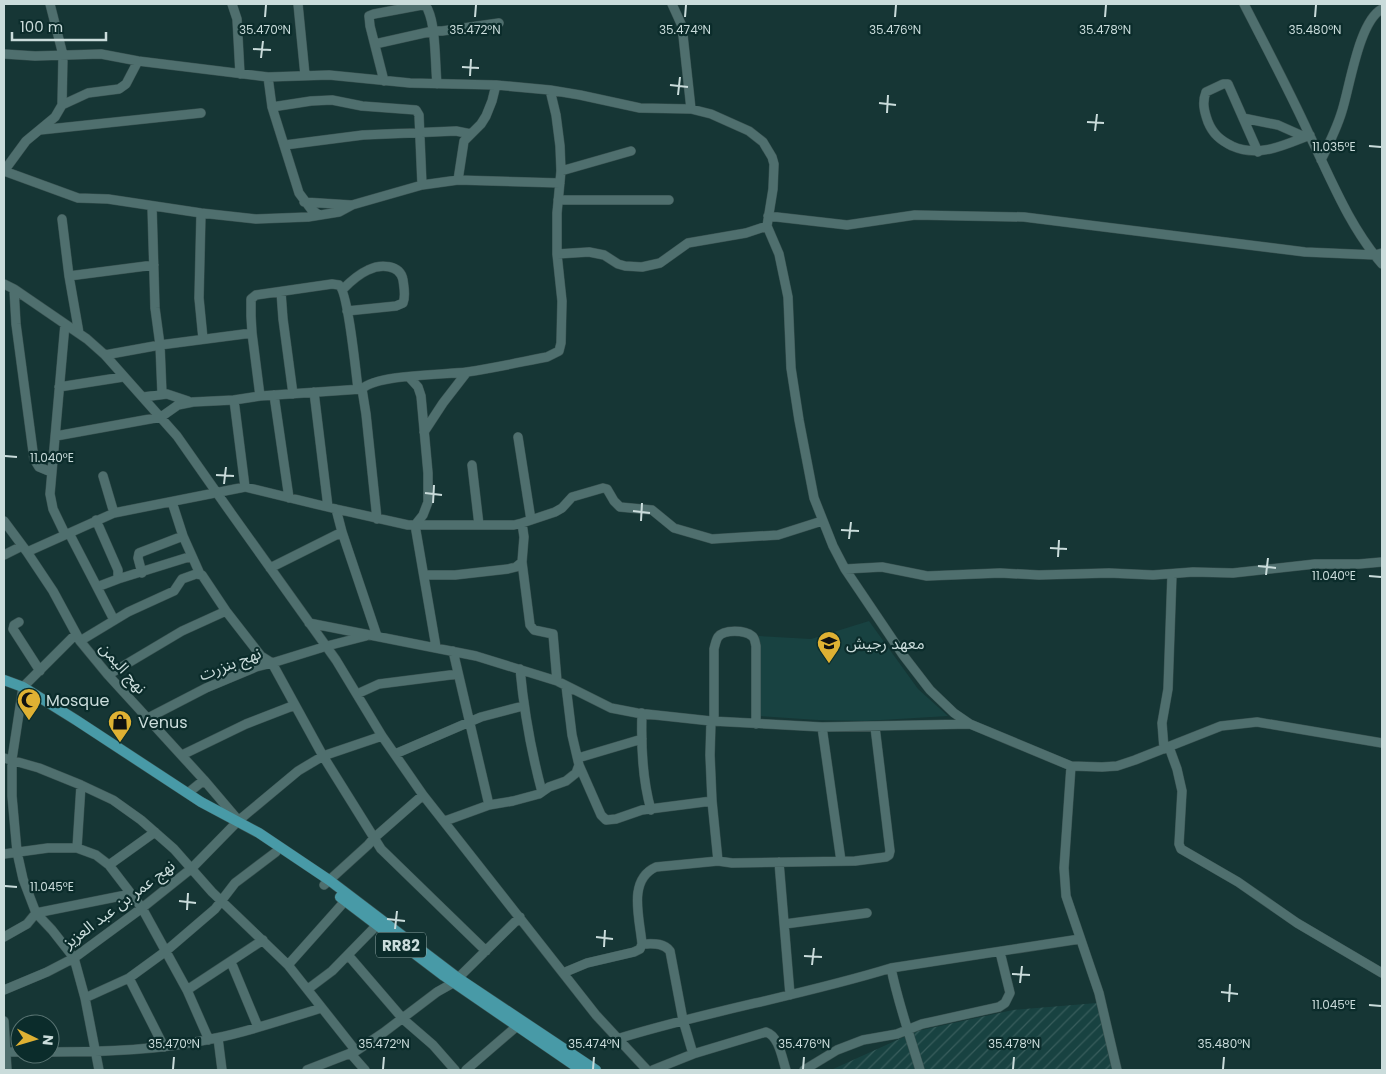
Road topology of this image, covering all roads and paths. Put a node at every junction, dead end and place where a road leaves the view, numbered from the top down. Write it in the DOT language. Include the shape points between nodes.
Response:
graph roads {
  1 [pos="50,4"];
  2 [pos="232,4"];
  3 [pos="298,4"];
  4 [pos="672,4"];
  5 [pos="1244,4"];
  6 [pos="1382,9"];
  7 [pos="499,23"];
  8 [pos="433,31"];
  9 [pos="376,44"];
  10 [pos="4,54"];
  11 [pos="63,55"];
  12 [pos="138,61"];
  13 [pos="240,74"];
  14 [pos="305,75"];
  15 [pos="268,77"];
  16 [pos="384,81"];
  17 [pos="437,84"];
  18 [pos="496,85"];
  19 [pos="550,90"];
  20 [pos="62,105"];
  21 [pos="272,106"];
  22 [pos="691,109"];
  23 [pos="201,113"];
  24 [pos="1243,118"];
  25 [pos="40,130"];
  26 [pos="420,132"];
  27 [pos="471,134"];
  28 [pos="1308,136"];
  29 [pos="285,145"];
  30 [pos="631,151"];
  31 [pos="1258,152"];
  32 [pos="1321,160"];
  33 [pos="4,171"];
  34 [pos="561,171"];
  35 [pos="458,180"];
  36 [pos="560,183"];
  37 [pos="422,185"];
  38 [pos="558,200"];
  39 [pos="669,200"];
  40 [pos="304,202"];
  41 [pos="352,205"];
  42 [pos="152,206"];
  43 [pos="201,213"];
  44 [pos="319,215"];
  45 [pos="62,219"];
  46 [pos="768,221"];
  47 [pos="557,254"];
  48 [pos="1379,254"];
  49 [pos="1382,264"];
  50 [pos="154,265"];
  51 [pos="69,276"];
  52 [pos="4,284"];
  53 [pos="14,289"];
  54 [pos="343,289"];
  55 [pos="281,292"];
  56 [pos="347,310"];
  57 [pos="65,324"];
  58 [pos="79,333"];
  59 [pos="252,333"];
  60 [pos="203,340"];
  61 [pos="160,345"];
  62 [pos="105,355"];
  63 [pos="467,372"];
  64 [pos="123,377"];
  65 [pos="409,377"];
  66 [pos="59,387"];
  67 [pos="360,389"];
  68 [pos="314,392"];
  69 [pos="162,394"];
  70 [pos="293,394"];
  71 [pos="260,396"];
  72 [pos="274,396"];
  73 [pos="143,397"];
  74 [pos="234,400"];
  75 [pos="193,402"];
  76 [pos="161,417"];
  77 [pos="424,432"];
  78 [pos="56,436"];
  79 [pos="518,437"];
  80 [pos="472,465"];
  81 [pos="51,472"];
  82 [pos="103,476"];
  83 [pos="245,487"];
  84 [pos="216,492"];
  85 [pos="289,498"];
  86 [pos="172,502"];
  87 [pos="332,508"];
  88 [pos="114,513"];
  89 [pos="377,519"];
  90 [pos="96,520"];
  91 [pos="4,521"];
  92 [pos="822,521"];
  93 [pos="526,522"];
  94 [pos="415,525"];
  95 [pos="479,525"];
  96 [pos="342,532"];
  97 [pos="67,533"];
  98 [pos="182,536"];
  99 [pos="25,549"];
  100 [pos="4,556"];
  101 [pos="192,556"];
  102 [pos="522,562"];
  103 [pos="1382,562"];
  104 [pos="270,568"];
  105 [pos="845,568"];
  106 [pos="142,573"];
  107 [pos="200,574"];
  108 [pos="1172,574"];
  109 [pos="424,575"];
  110 [pos="118,579"];
  111 [pos="97,587"];
  112 [pos="226,611"];
  113 [pos="114,620"];
  114 [pos="20,622"];
  115 [pos="309,623"];
  116 [pos="374,636"];
  117 [pos="78,637"];
  118 [pos="327,646"];
  119 [pos="436,647"];
  120 [pos="453,651"];
  121 [pos="272,663"];
  122 [pos="520,669"];
  123 [pos="40,671"];
  124 [pos="458,674"];
  125 [pos="108,675"];
  126 [pos="4,680"];
  127 [pos="557,681"];
  128 [pos="566,686"];
  129 [pos="23,687"];
  130 [pos="357,694"];
  131 [pos="295,705"];
  132 [pos="523,706"];
  133 [pos="642,713"];
  134 [pos="148,718"];
  135 [pos="713,721"];
  136 [pos="469,723"];
  137 [pos="756,724"];
  138 [pos="970,724"];
  139 [pos="875,727"];
  140 [pos="822,728"];
  141 [pos="382,736"];
  142 [pos="642,738"];
  143 [pos="1382,743"];
  144 [pos="1167,748"];
  145 [pos="395,754"];
  146 [pos="182,755"];
  147 [pos="323,756"];
  148 [pos="8,758"];
  149 [pos="578,761"];
  150 [pos="1071,766"];
  151 [pos="204,780"];
  152 [pos="81,785"];
  153 [pos="542,792"];
  154 [pos="188,793"];
  155 [pos="217,795"];
  156 [pos="424,795"];
  157 [pos="712,801"];
  158 [pos="488,805"];
  159 [pos="208,806"];
  160 [pos="651,810"];
  161 [pos="445,821"];
  162 [pos="236,823"];
  163 [pos="155,832"];
  164 [pos="374,838"];
  165 [pos="78,848"];
  166 [pos="17,852"];
  167 [pos="276,852"];
  168 [pos="4,854"];
  169 [pos="718,861"];
  170 [pos="841,861"];
  171 [pos="779,862"];
  172 [pos="109,864"];
  173 [pos="192,868"];
  174 [pos="327,882"];
  175 [pos="131,894"];
  176 [pos="221,900"];
  177 [pos="345,901"];
  178 [pos="142,908"];
  179 [pos="36,913"];
  180 [pos="867,913"];
  181 [pos="520,917"];
  182 [pos="785,924"];
  183 [pos="376,926"];
  184 [pos="4,937"];
  185 [pos="1080,939"];
  186 [pos="264,940"];
  187 [pos="642,944"];
  188 [pos="166,951"];
  189 [pos="486,951"];
  190 [pos="1000,952"];
  191 [pos="348,955"];
  192 [pos="74,958"];
  193 [pos="231,962"];
  194 [pos="288,965"];
  195 [pos="890,968"];
  196 [pos="446,973"];
  197 [pos="563,973"];
  198 [pos="1382,973"];
  199 [pos="129,978"];
  200 [pos="455,980"];
  201 [pos="308,989"];
  202 [pos="4,990"];
  203 [pos="187,990"];
  204 [pos="790,995"];
  205 [pos="432,996"];
  206 [pos="86,998"];
  207 [pos="322,1008"];
  208 [pos="403,1019"];
  209 [pos="683,1020"];
  210 [pos="4,1021"];
  211 [pos="258,1027"];
  212 [pos="516,1027"];
  213 [pos="908,1029"];
  214 [pos="214,1039"];
  215 [pos="617,1040"];
  216 [pos="164,1048"];
  217 [pos="7,1052"];
  218 [pos="60,1052"];
  219 [pos="96,1052"];
  220 [pos="353,1052"];
  221 [pos="693,1054"];
  222 [pos="357,1061"];
  223 [pos="576,1066"];
  224 [pos="323,1068"];
  225 [pos="7,1070"];
  226 [pos="99,1070"];
  227 [pos="222,1070"];
  228 [pos="307,1070"];
  229 [pos="354,1070"];
  230 [pos="365,1070"];
  231 [pos="455,1070"];
  232 [pos="466,1070"];
  233 [pos="596,1070"];
  234 [pos="647,1070"];
  235 [pos="653,1070"];
  236 [pos="786,1070"];
  237 [pos="804,1070"];
  238 [pos="920,1070"];
  239 [pos="1117,1070"];
  1 -- 11 [label="street"];
  2 -- 13 [label="street" via="237,19"];
  3 -- 14 [label="street"];
  4 -- 22 [label="street" via="682,26"];
  5 -- 28 [label="street"];
  6 -- 32 [label="street" via="1365,32 1343,110"];
  7 -- 8 [label="street"];
  8 -- 9 [label="street"];
  8 -- 9 [label="street" via="428,10 422,5 374,14 369,18"];
  8 -- 17 [label="street"];
  9 -- 16 [label="street"];
  10 -- 11 [label="street"];
  11 -- 12 [label="street" via="101,54"];
  11 -- 20 [label="street"];
  12 -- 13 [label="street"];
  12 -- 20 [label="street" via="126,84 119,89 88,93"];
  13 -- 15 [label="street"];
  14 -- 15 [label="street"];
  14 -- 16 [label="street"];
  15 -- 21 [label="street"];
  16 -- 17 [label="street"];
  17 -- 18 [label="street"];
  18 -- 19 [label="street"];
  18 -- 27 [label="street" via="486,116"];
  19 -- 22 [label="street" via="640,108"];
  19 -- 34 [label="street" via="558,129"];
  20 -- 25 [label="street" via="55,117"];
  21 -- 26 [label="street" via="332,100 362,106 413,108 419,114"];
  21 -- 29 [label="street"];
  22 -- 46 [label="street" via="727,120 763,142 772,157 774,171"];
  23 -- 25 [label="street"];
  24 -- 28 [label="street" via="1278,125"];
  24 -- 31 [label="street"];
  24 -- 31 [label="street" via="1228,84 1206,92 1204,106 1215,135 1239,149"];
  25 -- 33 [label="street" via="26,141"];
  26 -- 27 [label="street" via="459,131"];
  26 -- 29 [label="street"];
  26 -- 37 [label="street"];
  27 -- 35 [label="street" via="463,145"];
  28 -- 31 [label="street"];
  28 -- 32 [label="street"];
  29 -- 40 [label="street" via="298,193"];
  30 -- 34 [label="street"];
  32 -- 48 [label="street" via="1352,222"];
  33 -- 42 [label="street" via="78,198"];
  34 -- 36 [label="street"];
  35 -- 36 [label="street"];
  35 -- 37 [label="street"];
  36 -- 38 [label="street"];
  37 -- 41 [label="street"];
  38 -- 39 [label="street"];
  38 -- 47 [label="street"];
  40 -- 41 [label="street"];
  40 -- 44 [label="street"];
  41 -- 44 [label="street" via="339,212"];
  42 -- 43 [label="street"];
  42 -- 50 [label="street"];
  43 -- 44 [label="street" via="256,219"];
  43 -- 60 [label="street" via="199,298"];
  45 -- 51 [label="street"];
  46 -- 47 [label="street" via="754,231 682,245 660,263 642,267 625,266 604,255 589,252"];
  46 -- 48 [label="street" via="843,225 915,215 1024,217 1305,252"];
  46 -- 92 [label="street" via="784,274 798,420"];
  47 -- 63 [label="street" via="562,301 559,351 547,358"];
  48 -- 49 [label="street"];
  50 -- 51 [label="street"];
  50 -- 61 [label="street"];
  51 -- 58 [label="street"];
  52 -- 53 [label="street"];
  53 -- 57 [label="street"];
  53 -- 81 [label="street" via="34,459 39,467"];
  54 -- 55 [label="street" via="339,284 332,284"];
  54 -- 56 [label="street"];
  54 -- 56 [label="street" via="368,269 393,268 402,274 404,303"];
  55 -- 59 [label="street" via="256,295 251,299"];
  55 -- 70 [label="street"];
  56 -- 67 [label="street"];
  57 -- 58 [label="street"];
  57 -- 66 [label="street"];
  58 -- 62 [label="street"];
  59 -- 60 [label="street"];
  59 -- 71 [label="street"];
  60 -- 61 [label="street"];
  61 -- 62 [label="street"];
  61 -- 69 [label="street"];
  62 -- 64 [label="street"];
  63 -- 65 [label="street"];
  63 -- 77 [label="street"];
  64 -- 66 [label="street"];
  64 -- 73 [label="street"];
  65 -- 67 [label="street" via="374,382"];
  65 -- 77 [label="street" via="420,394"];
  66 -- 78 [label="street"];
  67 -- 68 [label="street"];
  67 -- 89 [label="street" via="366,414"];
  68 -- 70 [label="street"];
  68 -- 87 [label="street"];
  69 -- 73 [label="street"];
  69 -- 75 [label="street"];
  70 -- 72 [label="street"];
  71 -- 72 [label="street"];
  71 -- 74 [label="street"];
  72 -- 85 [label="street"];
  73 -- 76 [label="street"];
  74 -- 75 [label="street"];
  74 -- 83 [label="street"];
  75 -- 76 [label="street" via="178,405"];
  76 -- 78 [label="street"];
  76 -- 84 [label="street"];
  77 -- 94 [label="street" via="428,502"];
  78 -- 81 [label="street"];
  79 -- 93 [label="street"];
  80 -- 95 [label="street"];
  81 -- 97 [label="street" via="50,502"];
  82 -- 88 [label="street"];
  83 -- 84 [label="street"];
  83 -- 85 [label="street"];
  84 -- 86 [label="street"];
  84 -- 104 [label="street"];
  85 -- 87 [label="street"];
  86 -- 88 [label="street"];
  86 -- 98 [label="street"];
  87 -- 89 [label="street"];
  87 -- 96 [label="street"];
  88 -- 90 [label="street"];
  89 -- 94 [label="street"];
  90 -- 97 [label="street"];
  90 -- 110 [label="street" via="118,570"];
  91 -- 99 [label="street, نهج اليمن"];
  92 -- 93 [label="street" via="778,535 712,539 674,528 652,510 620,507 603,488 572,497 555,512"];
  92 -- 105 [label="street"];
  93 -- 95 [label="street"];
  93 -- 102 [label="street"];
  94 -- 95 [label="street"];
  94 -- 109 [label="street"];
  96 -- 104 [label="street"];
  96 -- 116 [label="street"];
  97 -- 99 [label="street"];
  97 -- 111 [label="street"];
  98 -- 101 [label="street"];
  98 -- 106 [label="street" via="139,553"];
  99 -- 100 [label="street"];
  99 -- 117 [label="street, نهج اليمن"];
  101 -- 106 [label="street"];
  101 -- 107 [label="street"];
  102 -- 109 [label="street" via="508,569"];
  102 -- 127 [label="street" via="530,626 552,634"];
  103 -- 108 [label="street"];
  104 -- 115 [label="street"];
  105 -- 108 [label="street" via="882,567 927,576"];
  105 -- 138 [label="street" via="903,656 930,690"];
  106 -- 110 [label="street"];
  107 -- 112 [label="street"];
  107 -- 113 [label="street" via="182,579 174,591"];
  108 -- 144 [label="street" via="1168,682 1162,723"];
  109 -- 119 [label="street"];
  110 -- 111 [label="street"];
  111 -- 113 [label="street"];
  112 -- 121 [label="street" via="262,656"];
  112 -- 125 [label="street" via="182,631"];
  113 -- 117 [label="street"];
  114 -- 123 [label="street" via="12,629"];
  115 -- 116 [label="street"];
  115 -- 118 [label="street"];
  116 -- 118 [label="street, نهج بنزرت"];
  116 -- 119 [label="street"];
  117 -- 123 [label="street"];
  117 -- 125 [label="street, نهج اليمن"];
  118 -- 121 [label="street, نهج بنزرت"];
  118 -- 130 [label="street"];
  119 -- 120 [label="street"];
  120 -- 122 [label="street"];
  120 -- 124 [label="street"];
  121 -- 131 [label="street"];
  121 -- 134 [label="street, نهج بنزرت" via="206,688"];
  122 -- 127 [label="street"];
  122 -- 132 [label="street"];
  123 -- 129 [label="street"];
  124 -- 130 [label="street" via="379,684"];
  124 -- 136 [label="street"];
  125 -- 134 [label="street, نهج اليمن"];
  126 -- 129 [label="main road, RR82"];
  127 -- 128 [label="street"];
  128 -- 133 [label="street" via="611,708"];
  128 -- 149 [label="street"];
  129 -- 148 [label="street"];
  129 -- 154 [label="main road, RR82"];
  130 -- 141 [label="street"];
  131 -- 146 [label="street"];
  131 -- 147 [label="street"];
  132 -- 136 [label="street"];
  132 -- 153 [label="street"];
  133 -- 135 [label="street"];
  133 -- 142 [label="street"];
  134 -- 146 [label="street, نهج اليمن"];
  135 -- 137 [label="street"];
  135 -- 137 [label="street" via="716,641 722,634 739,632 750,634 756,646"];
  135 -- 157 [label="street" via="710,755"];
  136 -- 145 [label="street"];
  136 -- 158 [label="street"];
  137 -- 140 [label="street"];
  138 -- 139 [label="street"];
  138 -- 150 [label="street"];
  139 -- 140 [label="street"];
  139 -- 170 [label="street" via="889,854 886,857"];
  140 -- 170 [label="street"];
  141 -- 145 [label="street"];
  141 -- 147 [label="street, نهج عمر بن عبد العزيز"];
  142 -- 149 [label="street"];
  142 -- 160 [label="street" via="646,794"];
  143 -- 144 [label="street" via="1257,722 1221,726"];
  144 -- 150 [label="street" via="1117,766"];
  144 -- 198 [label="street" via="1182,790 1181,849"];
  145 -- 156 [label="street"];
  146 -- 151 [label="street, نهج اليمن"];
  147 -- 162 [label="street, نهج عمر بن عبد العزيز" via="292,776"];
  147 -- 164 [label="street"];
  148 -- 152 [label="street"];
  148 -- 166 [label="street"];
  149 -- 153 [label="street" via="573,777"];
  149 -- 160 [label="street" via="606,820"];
  150 -- 185 [label="street" via="1065,882 1066,896"];
  151 -- 154 [label="street"];
  151 -- 155 [label="street, نهج اليمن"];
  152 -- 163 [label="street" via="113,800"];
  152 -- 165 [label="street"];
  153 -- 158 [label="street"];
  154 -- 159 [label="main road, RR82"];
  155 -- 159 [label="street"];
  155 -- 162 [label="street, نهج اليمن"];
  156 -- 161 [label="street"];
  156 -- 164 [label="street"];
  157 -- 160 [label="street"];
  157 -- 169 [label="street"];
  158 -- 161 [label="street"];
  159 -- 162 [label="main road, RR82"];
  161 -- 181 [label="street"];
  162 -- 167 [label="main road, RR82"];
  162 -- 173 [label="street, نهج عمر بن عبد العزيز"];
  162 -- 174 [label="main road, RR82"];
  163 -- 172 [label="street"];
  163 -- 173 [label="street"];
  164 -- 174 [label="street"];
  164 -- 189 [label="street" via="381,850"];
  165 -- 166 [label="street"];
  165 -- 172 [label="street"];
  166 -- 168 [label="street"];
  166 -- 179 [label="street"];
  167 -- 174 [label="main road, RR82"];
  167 -- 176 [label="street" via="235,883"];
  169 -- 171 [label="street"];
  169 -- 187 [label="street" via="656,868 644,876 637,894"];
  170 -- 171 [label="street"];
  171 -- 182 [label="street"];
  172 -- 175 [label="street"];
  173 -- 176 [label="street"];
  173 -- 178 [label="street, نهج عمر بن عبد العزيز"];
  174 -- 177 [label="main road, RR82"];
  174 -- 196 [label="main road, RR82"];
  175 -- 178 [label="street"];
  175 -- 179 [label="street"];
  176 -- 186 [label="street"];
  176 -- 188 [label="street" via="215,909"];
  177 -- 183 [label="main road, RR82"];
  177 -- 194 [label="street"];
  178 -- 188 [label="street"];
  178 -- 192 [label="street, نهج عمر بن عبد العزيز"];
  179 -- 184 [label="street" via="27,924"];
  179 -- 192 [label="street"];
  180 -- 182 [label="street"];
  181 -- 189 [label="street"];
  181 -- 197 [label="street"];
  182 -- 204 [label="street"];
  183 -- 191 [label="street"];
  183 -- 196 [label="main road, RR82"];
  185 -- 190 [label="street"];
  185 -- 239 [label="street" via="1099,993"];
  186 -- 193 [label="street"];
  186 -- 194 [label="street"];
  187 -- 197 [label="street" via="634,952 587,963"];
  187 -- 209 [label="street" via="662,945 670,951"];
  188 -- 199 [label="street"];
  188 -- 203 [label="street"];
  189 -- 200 [label="street"];
  190 -- 195 [label="street"];
  190 -- 213 [label="street" via="1010,993 1005,1003"];
  191 -- 201 [label="street"];
  191 -- 208 [label="street"];
  192 -- 202 [label="street, نهج عمر بن عبد العزيز"];
  192 -- 206 [label="street"];
  193 -- 203 [label="street"];
  193 -- 211 [label="street"];
  194 -- 201 [label="street"];
  195 -- 204 [label="street"];
  195 -- 213 [label="street"];
  196 -- 200 [label="main road, RR82"];
  196 -- 205 [label="street"];
  197 -- 215 [label="street"];
  199 -- 206 [label="street"];
  199 -- 216 [label="street"];
  200 -- 205 [label="street"];
  200 -- 212 [label="main road, RR82"];
  200 -- 223 [label="main road, RR82"];
  201 -- 207 [label="street"];
  203 -- 214 [label="street"];
  204 -- 209 [label="street"];
  205 -- 208 [label="street"];
  206 -- 219 [label="street"];
  207 -- 211 [label="street"];
  207 -- 220 [label="street"];
  208 -- 220 [label="street"];
  208 -- 231 [label="street" via="433,1044"];
  209 -- 215 [label="street"];
  209 -- 221 [label="street"];
  210 -- 217 [label="street"];
  211 -- 214 [label="street"];
  212 -- 223 [label="main road, RR82"];
  212 -- 232 [label="street"];
  213 -- 237 [label="street" via="897,1034 871,1037 837,1050"];
  213 -- 238 [label="street"];
  214 -- 216 [label="street"];
  214 -- 227 [label="street"];
  215 -- 234 [label="street"];
  216 -- 219 [label="street"];
  217 -- 225 [label="street"];
  218 -- 219 [label="street"];
  219 -- 226 [label="street"];
  220 -- 222 [label="street"];
  220 -- 224 [label="street"];
  221 -- 235 [label="street"];
  221 -- 236 [label="street" via="766,1032 776,1040"];
  222 -- 229 [label="street"];
  222 -- 230 [label="street"];
  223 -- 233 [label="main road, RR82"];
  224 -- 228 [label="street"];
}
